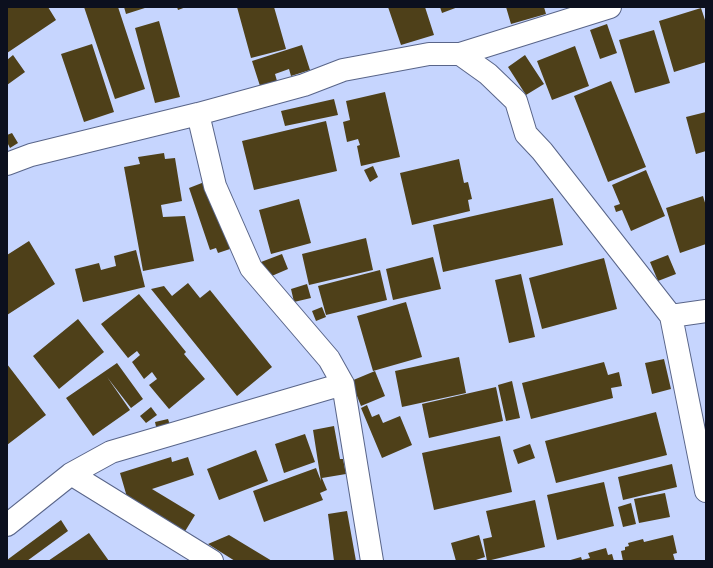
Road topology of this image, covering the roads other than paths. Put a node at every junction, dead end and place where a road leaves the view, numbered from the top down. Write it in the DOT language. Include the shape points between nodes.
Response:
graph roads {
  1 [pos="610,7"];
  2 [pos="460,54"];
  3 [pos="198,114"];
  4 [pos="7,164"];
  5 [pos="706,311"];
  6 [pos="671,316"];
  7 [pos="343,384"];
  8 [pos="71,474"];
  9 [pos="706,492"];
  10 [pos="7,525"];
  11 [pos="212,561"];
  12 [pos="372,561"];
  1 -- 2 [label="street"];
  2 -- 3 [label="street" via="429,54 343,70 304,85"];
  2 -- 6 [label="street" via="488,74 516,101 526,134"];
  3 -- 4 [label="street" via="31,155"];
  3 -- 7 [label="street" via="215,186 251,268 329,358"];
  5 -- 6 [label="street"];
  6 -- 9 [label="street"];
  7 -- 8 [label="street" via="111,452"];
  7 -- 12 [label="street"];
  8 -- 10 [label="street"];
  8 -- 11 [label="street"];
}
